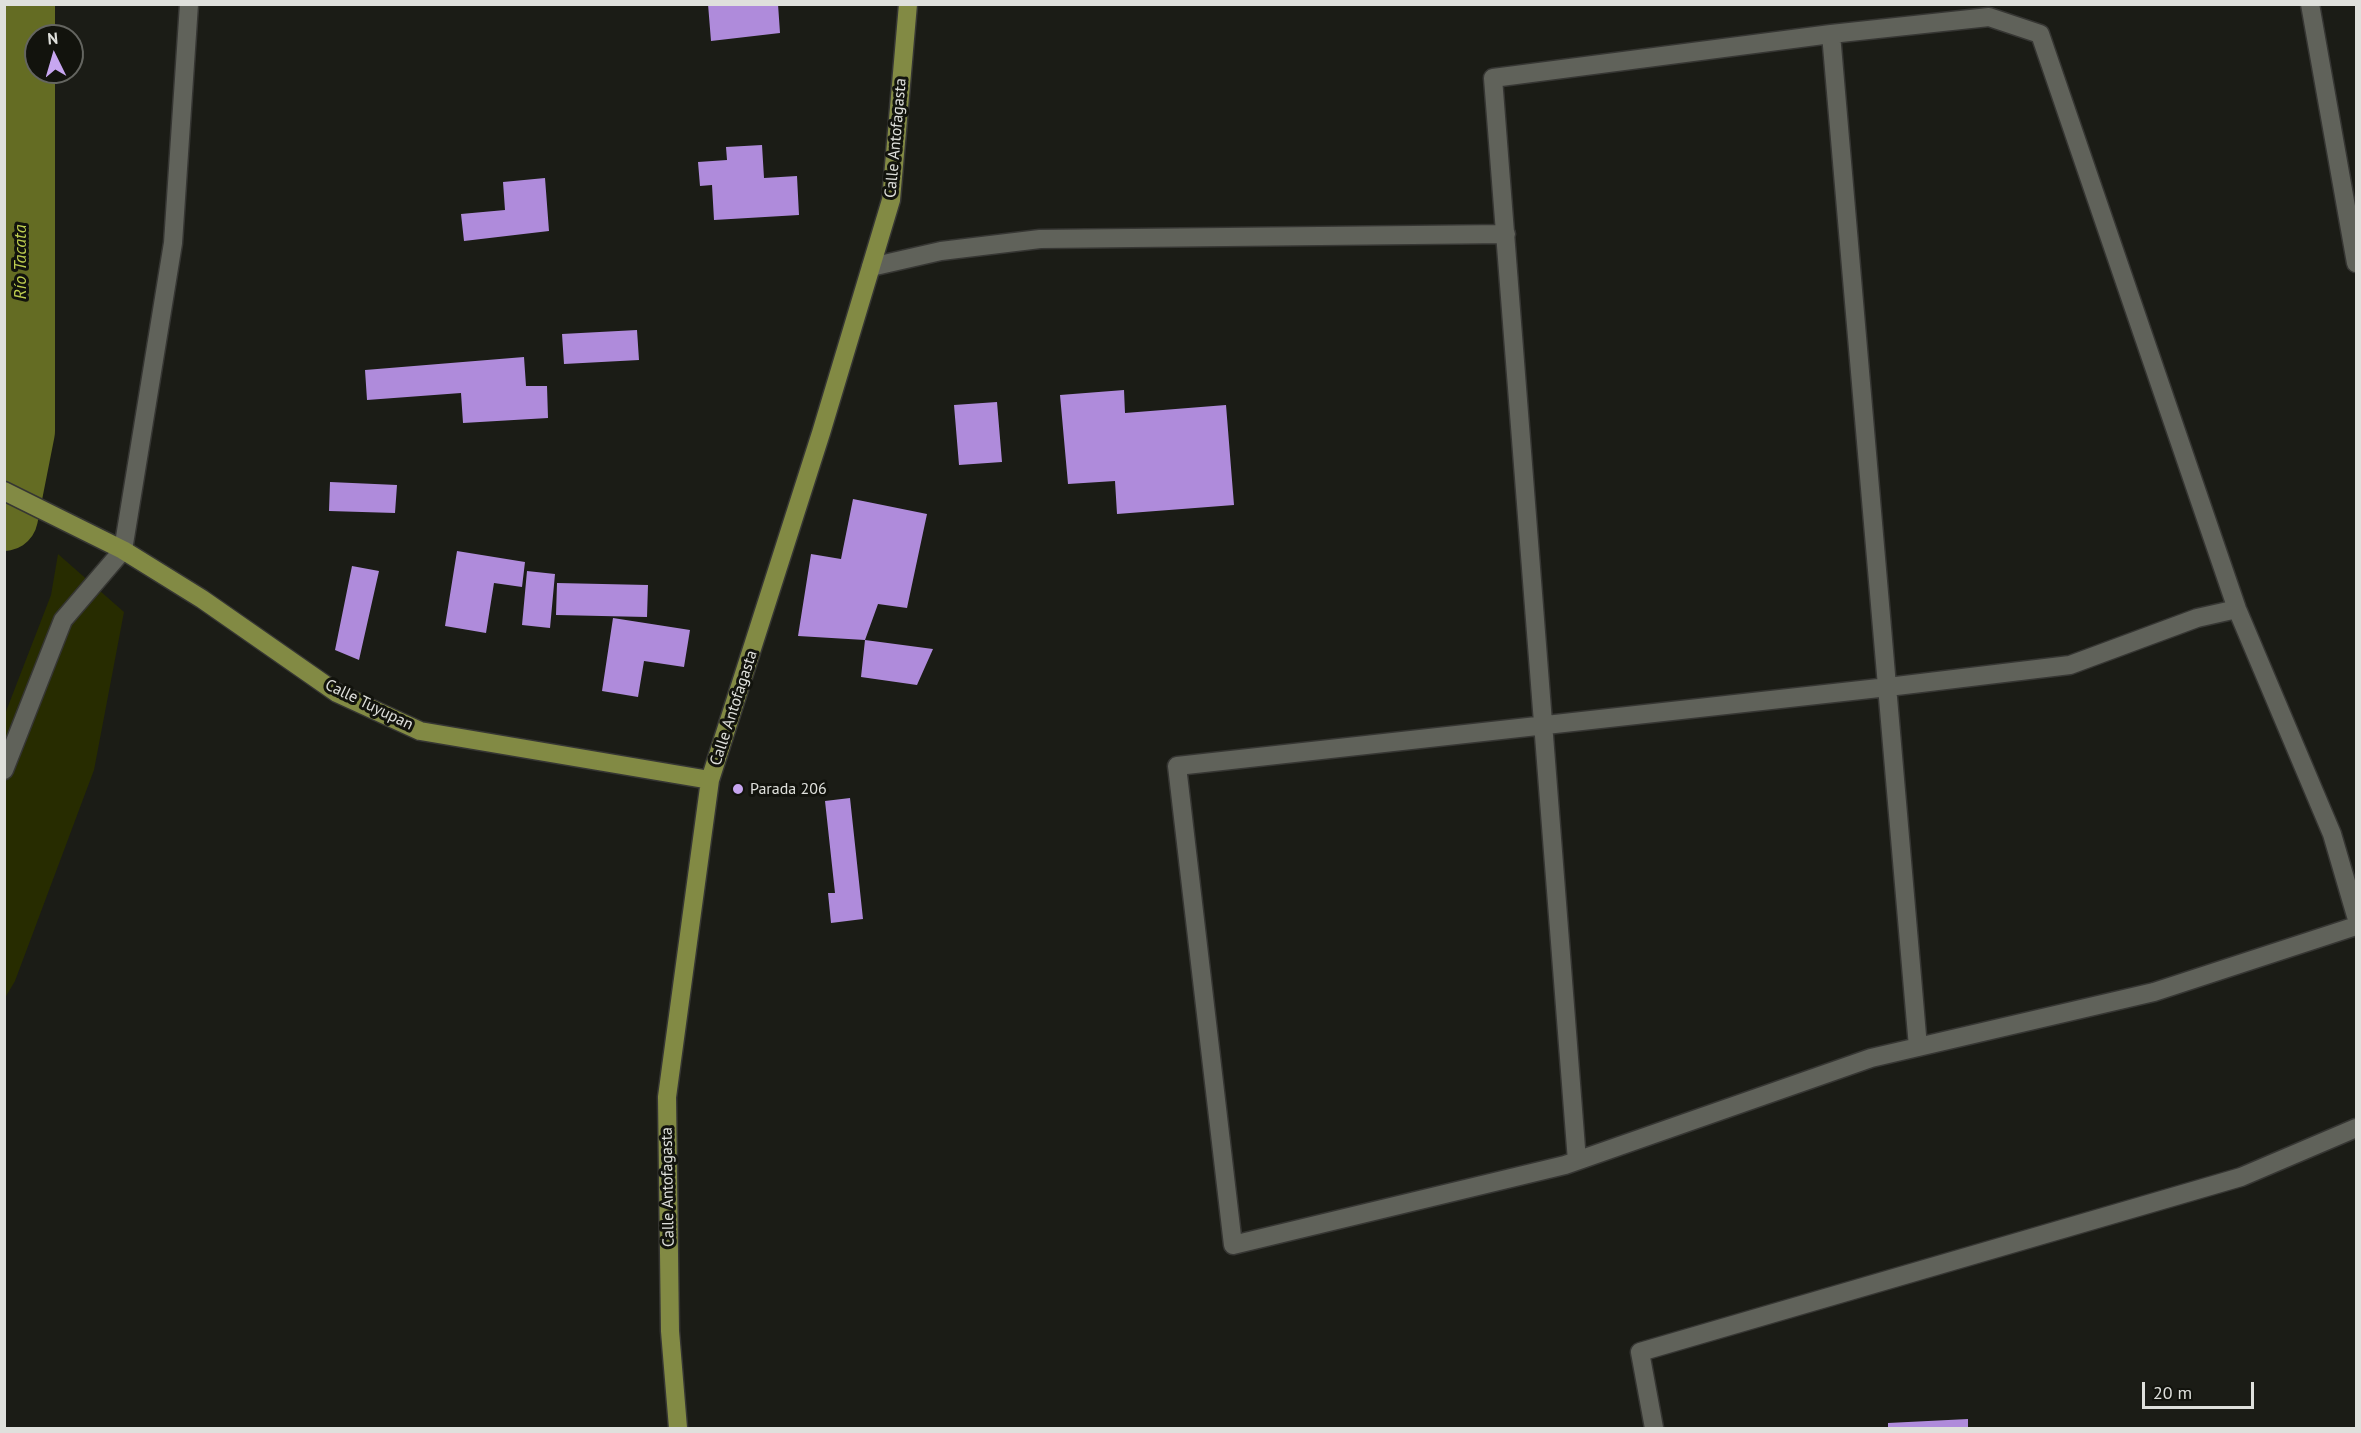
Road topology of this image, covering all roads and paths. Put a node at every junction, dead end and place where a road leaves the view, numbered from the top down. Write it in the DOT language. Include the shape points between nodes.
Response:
graph roads {
  1 [pos="189,4"];
  2 [pos="908,4"];
  3 [pos="2310,4"];
  4 [pos="1831,34"];
  5 [pos="1506,234"];
  6 [pos="2356,263"];
  7 [pos="871,267"];
  8 [pos="4,490"];
  9 [pos="123,550"];
  10 [pos="2237,609"];
  11 [pos="1888,687"];
  12 [pos="1544,725"];
  13 [pos="4,770"];
  14 [pos="710,780"];
  15 [pos="2356,916"];
  16 [pos="2356,926"];
  17 [pos="1918,1047"];
  18 [pos="2356,1128"];
  19 [pos="1577,1161"];
  20 [pos="678,1428"];
  21 [pos="1654,1428"];
  1 -- 9 [label="street" via="173,243"];
  2 -- 7 [label="main road, Calle Antofagasta" via="891,200"];
  3 -- 6 [label="street"];
  4 -- 5 [label="street" via="1493,78"];
  4 -- 10 [label="street" via="1989,17 2040,33"];
  4 -- 11 [label="street"];
  5 -- 7 [label="street" via="1040,239 941,250"];
  5 -- 12 [label="street"];
  7 -- 14 [label="main road, Calle Antofagasta"];
  8 -- 9 [label="main road, Calle Tuyupan"];
  9 -- 13 [label="street" via="63,620"];
  9 -- 14 [label="main road, Calle Tuyupan" via="202,599 337,693 420,731"];
  10 -- 11 [label="street" via="2197,618 2070,665"];
  10 -- 15 [label="street" via="2332,834"];
  11 -- 12 [label="street"];
  11 -- 17 [label="street"];
  12 -- 19 [label="street"];
  12 -- 19 [label="street" via="1177,766 1233,1245"];
  14 -- 20 [label="main road, Calle Antofagasta" via="667,1097 670,1331"];
  16 -- 17 [label="street" via="2154,992"];
  17 -- 19 [label="street" via="1871,1058"];
  18 -- 21 [label="street" via="2241,1178 1640,1352"];
}
